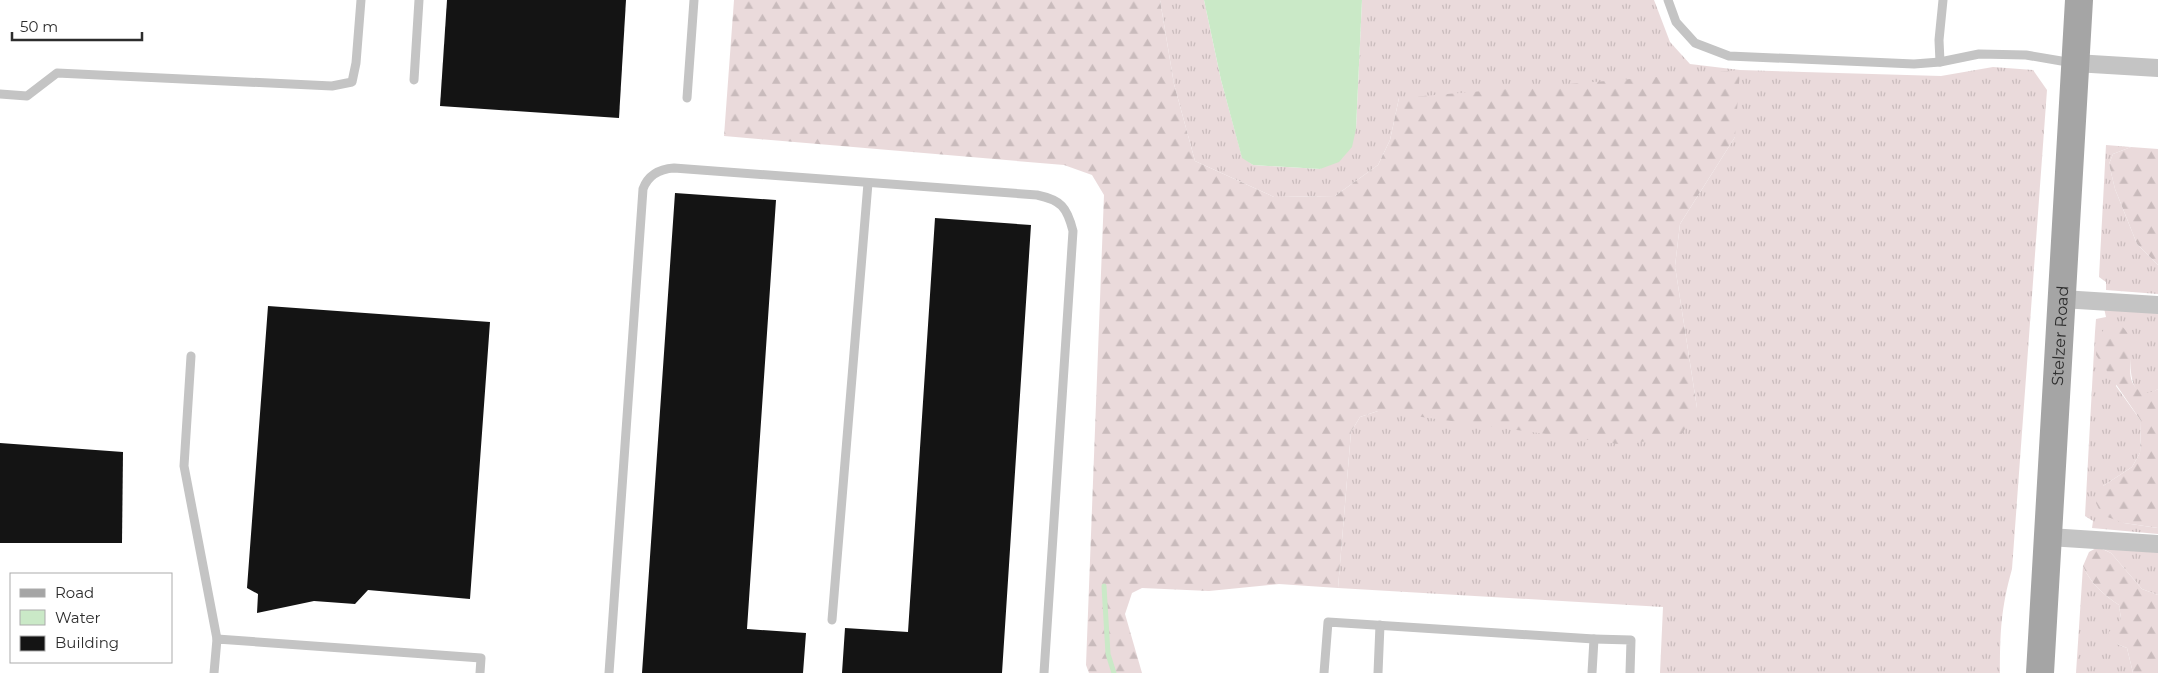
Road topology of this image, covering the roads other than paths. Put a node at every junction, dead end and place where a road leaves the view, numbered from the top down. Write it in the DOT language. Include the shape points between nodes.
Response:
graph roads {
  1 [pos="361,0"];
  2 [pos="420,0"];
  3 [pos="694,0"];
  4 [pos="1668,0"];
  5 [pos="1943,0"];
  6 [pos="2079,0"];
  7 [pos="1940,62"];
  8 [pos="2075,63"];
  9 [pos="2158,68"];
  10 [pos="414,80"];
  11 [pos="0,94"];
  12 [pos="687,98"];
  13 [pos="868,183"];
  14 [pos="2062,299"];
  15 [pos="2158,305"];
  16 [pos="191,356"];
  17 [pos="2048,537"];
  18 [pos="2158,544"];
  19 [pos="832,620"];
  20 [pos="1380,625"];
  21 [pos="217,639"];
  22 [pos="1594,639"];
  23 [pos="214,673"];
  24 [pos="480,673"];
  25 [pos="609,673"];
  26 [pos="1044,673"];
  27 [pos="1324,673"];
  28 [pos="1378,673"];
  29 [pos="1592,673"];
  30 [pos="1630,673"];
  31 [pos="2040,673"];
  1 -- 11 [label="lane" via="352,82 332,86 57,73 27,96"];
  2 -- 10 [label="lane"];
  3 -- 12 [label="lane"];
  4 -- 7 [label="lane" via="1676,22 1695,43 1729,56 1914,64"];
  5 -- 7 [label="lane"];
  6 -- 8 [label="main road, Stelzer Road"];
  7 -- 8 [label="lane" via="1979,54 2026,55"];
  8 -- 9 [label="street"];
  8 -- 14 [label="main road, Stelzer Road"];
  13 -- 19 [label="lane"];
  13 -- 25 [label="lane" via="674,168 661,169 645,182"];
  13 -- 26 [label="lane" via="1037,195 1053,198 1070,218 1073,231"];
  14 -- 15 [label="street"];
  14 -- 17 [label="main road, Stelzer Road"];
  16 -- 21 [label="lane" via="184,466"];
  17 -- 18 [label="street"];
  17 -- 31 [label="main road, Stelzer Road"];
  20 -- 22 [label="lane"];
  20 -- 27 [label="lane" via="1328,622"];
  20 -- 28 [label="lane"];
  21 -- 23 [label="lane"];
  21 -- 24 [label="lane" via="481,658"];
  22 -- 29 [label="lane"];
  22 -- 30 [label="lane" via="1631,640"];
}
